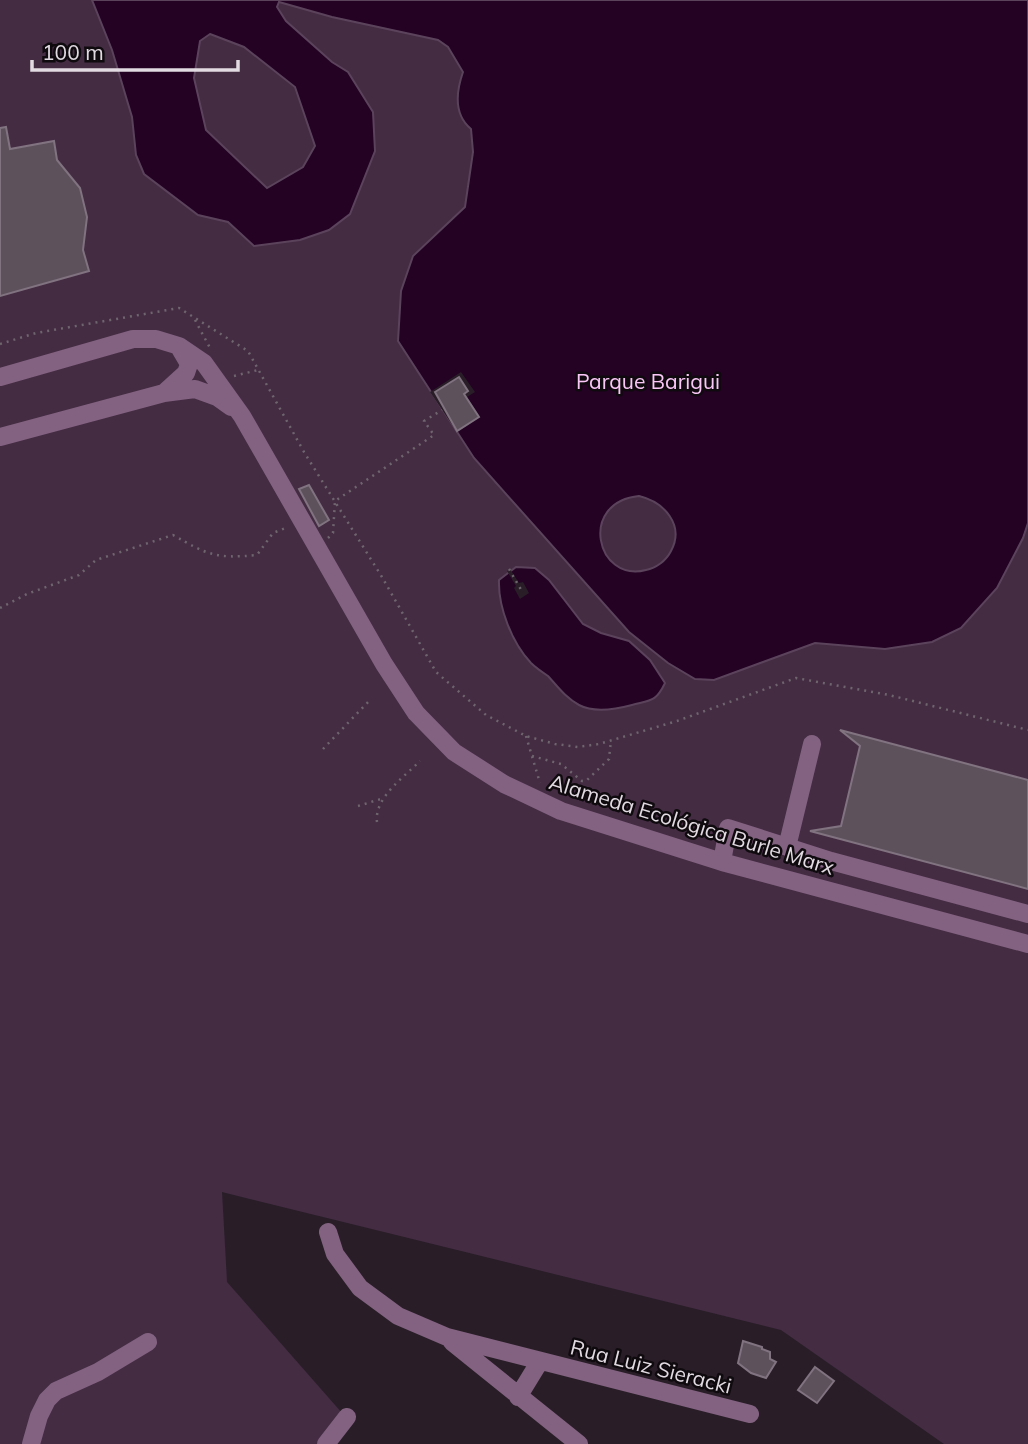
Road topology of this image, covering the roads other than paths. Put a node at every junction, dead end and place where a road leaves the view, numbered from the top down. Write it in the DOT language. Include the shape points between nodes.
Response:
graph roads {
  1 [pos="179,345"];
  2 [pos="0,377"];
  3 [pos="164,393"];
  4 [pos="242,416"];
  5 [pos="0,437"];
  6 [pos="812,744"];
  7 [pos="760,838"];
  8 [pos="787,847"];
  9 [pos="722,862"];
  10 [pos="755,870"];
  11 [pos="1028,914"];
  12 [pos="1028,944"];
  13 [pos="328,1232"];
  14 [pos="447,1337"];
  15 [pos="148,1342"];
  16 [pos="540,1361"];
  17 [pos="518,1397"];
  18 [pos="750,1414"];
  19 [pos="347,1417"];
  20 [pos="31,1444"];
  21 [pos="326,1444"];
  22 [pos="579,1444"];
  1 -- 2 [label="street, Alameda Ecológica Burle Marx" via="133,339"];
  1 -- 3 [label="street" via="189,364 186,373"];
  1 -- 4 [label="street, Alameda Ecológica Burle Marx" via="204,363"];
  3 -- 4 [label="street, Alameda Ecológica Burle Marx" via="195,389 217,397"];
  3 -- 5 [label="street, Alameda Ecológica Burle Marx"];
  4 -- 9 [label="street, Alameda Ecológica Burle Marx" via="384,664 416,713 454,752 503,784 561,811"];
  6 -- 8 [label="street"];
  7 -- 8 [label="street"];
  7 -- 9 [label="street" via="728,828"];
  7 -- 10 [label="street"];
  8 -- 11 [label="street"];
  9 -- 10 [label="street, Alameda Ecológica Burle Marx"];
  10 -- 12 [label="street, Alameda Ecológica Burle Marx"];
  13 -- 14 [label="street, Rua Luiz Sieracki" via="335,1254 360,1288 398,1315"];
  14 -- 16 [label="street, Rua Luiz Sieracki"];
  14 -- 17 [label="street"];
  15 -- 20 [label="street" via="57,1391 39,1416"];
  16 -- 17 [label="street, Rua Luiz Sieracki"];
  16 -- 18 [label="street, Rua Luiz Sieracki"];
  17 -- 22 [label="street"];
  19 -- 21 [label="street"];
}
